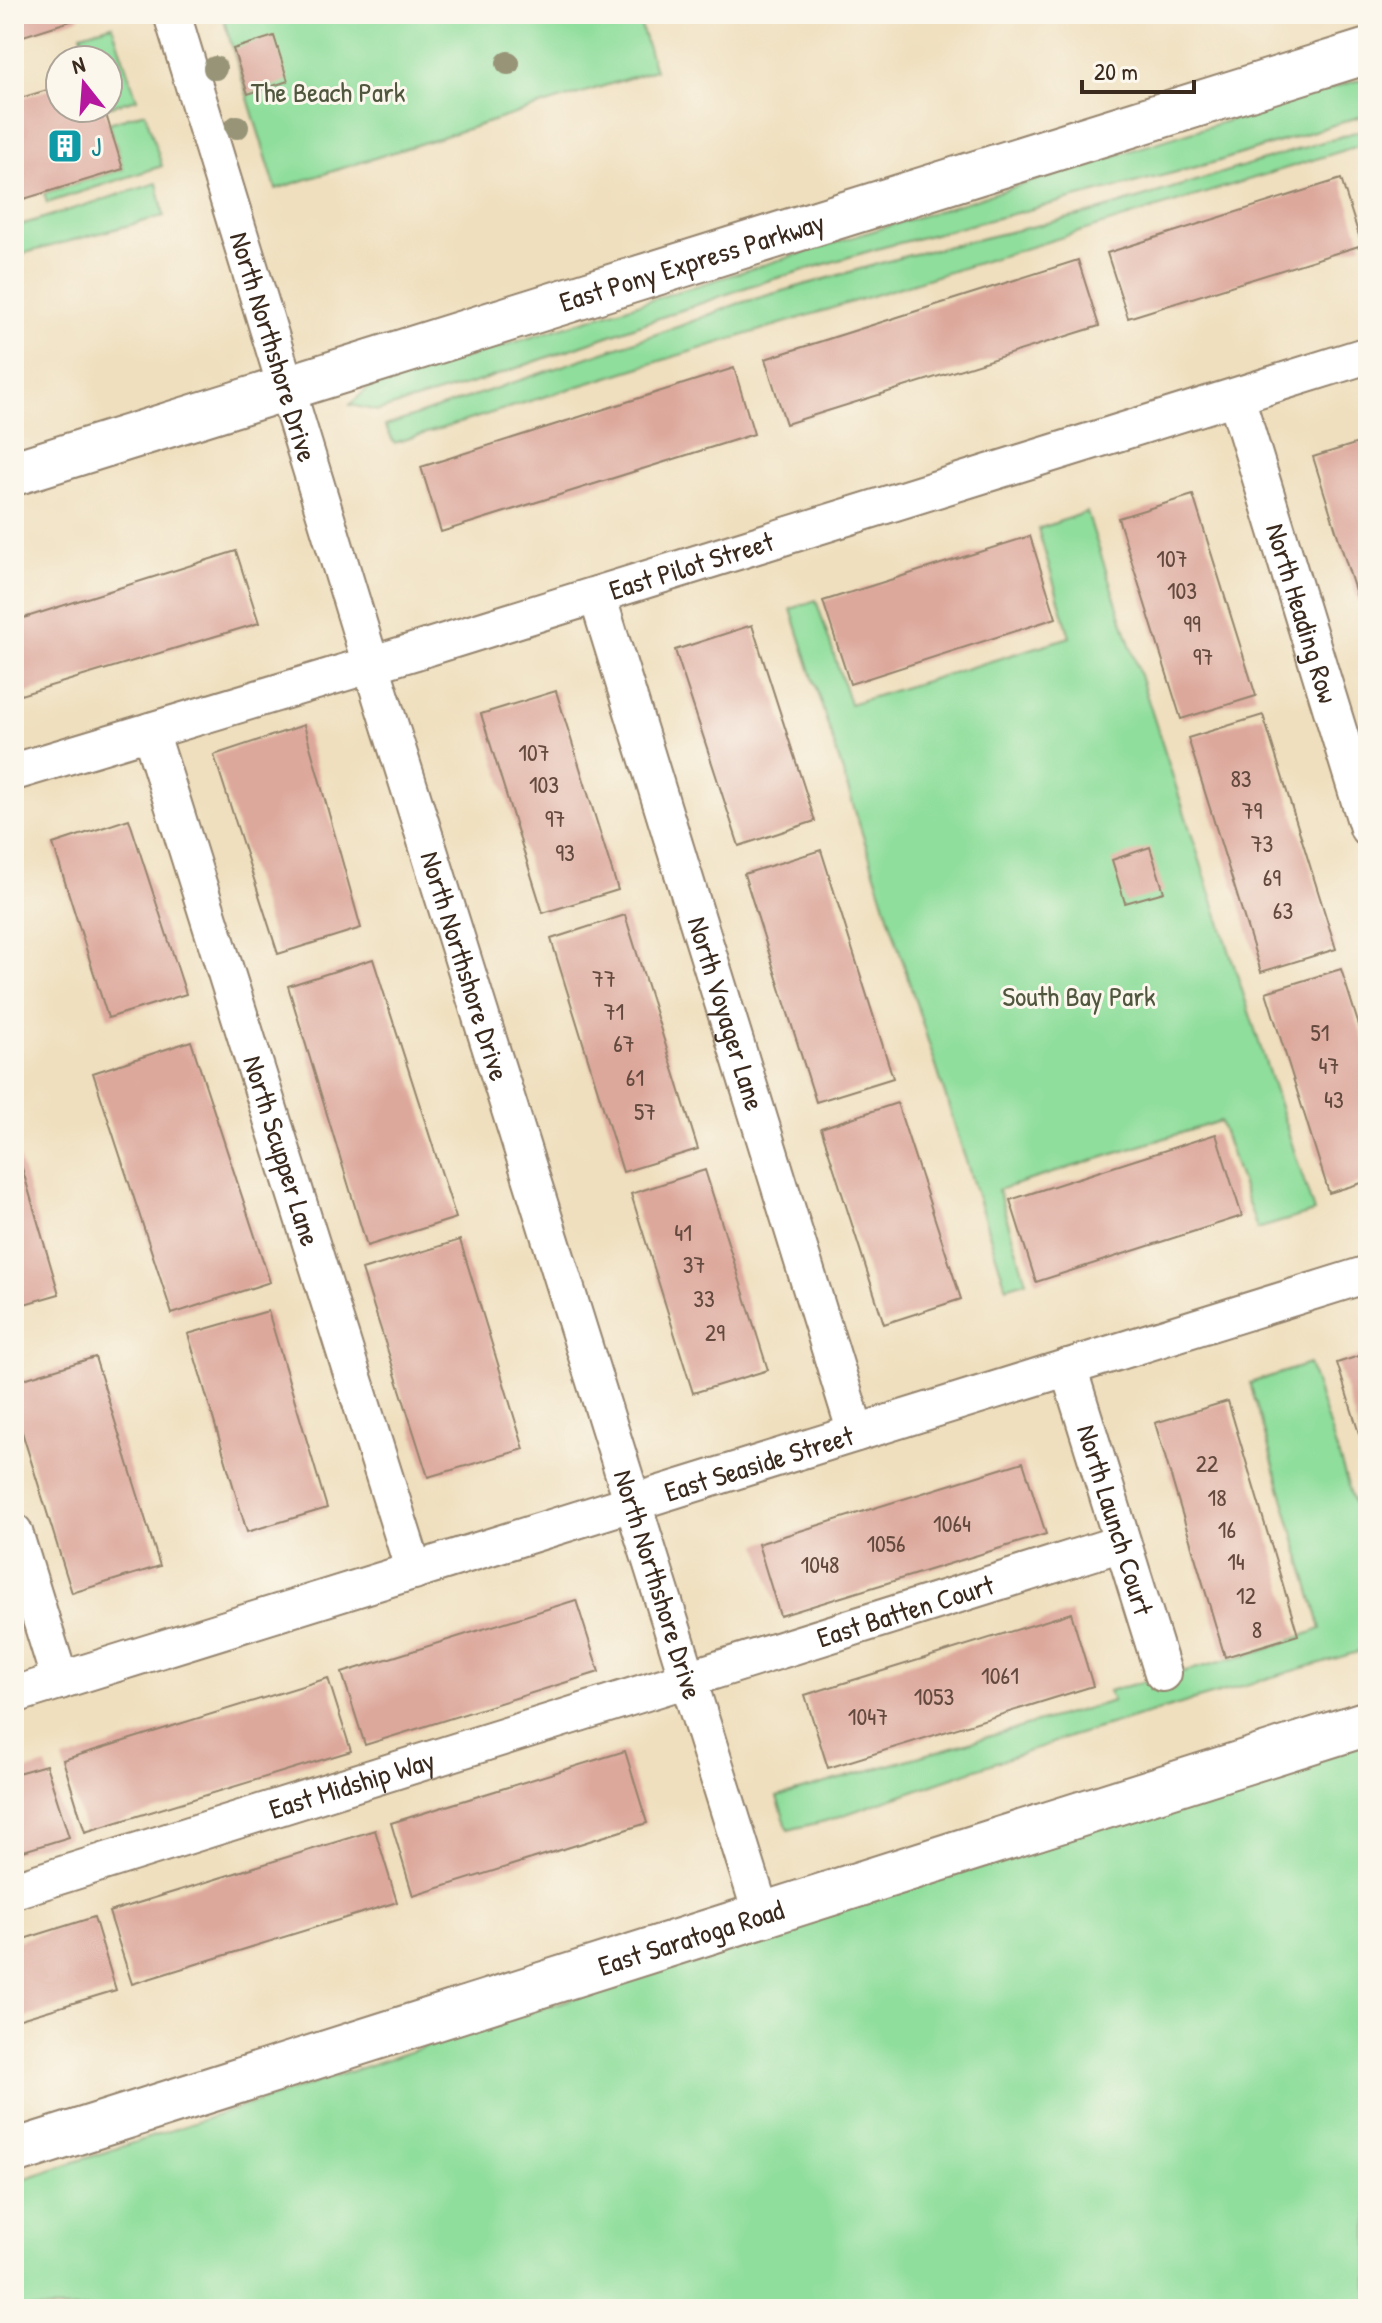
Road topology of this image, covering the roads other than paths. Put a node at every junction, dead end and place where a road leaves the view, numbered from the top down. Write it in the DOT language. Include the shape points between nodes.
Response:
graph roads {
  1 [pos="172,14"];
  2 [pos="1368,51"];
  3 [pos="1368,355"];
  4 [pos="288,386"];
  5 [pos="1236,397"];
  6 [pos="14,473"];
  7 [pos="597,595"];
  8 [pos="371,665"];
  9 [pos="150,731"];
  10 [pos="14,772"];
  11 [pos="1368,828"];
  12 [pos="1368,1274"];
  13 [pos="1068,1367"];
  14 [pos="856,1433"];
  15 [pos="633,1502"];
  16 [pos="14,1532"];
  17 [pos="1122,1543"];
  18 [pos="414,1571"];
  19 [pos="1163,1673"];
  20 [pos="688,1678"];
  21 [pos="60,1681"];
  22 [pos="14,1695"];
  23 [pos="1368,1723"];
  24 [pos="14,1890"];
  25 [pos="762,1916"];
  26 [pos="14,2152"];
  1 -- 4 [label="street, North Northshore Drive"];
  2 -- 4 [label="main road, East Pony Express Parkway"];
  3 -- 5 [label="street, East Pilot Street"];
  4 -- 6 [label="main road, East Pony Express Parkway"];
  4 -- 8 [label="street, North Northshore Drive"];
  5 -- 7 [label="street, East Pilot Street"];
  5 -- 11 [label="street, North Heading Row"];
  7 -- 8 [label="street, East Pilot Street"];
  7 -- 14 [label="street, North Voyager Lane"];
  8 -- 9 [label="street, East Pilot Street"];
  8 -- 15 [label="street, North Northshore Drive"];
  9 -- 10 [label="street, East Pilot Street"];
  9 -- 18 [label="street, North Scupper Lane"];
  12 -- 13 [label="street, East Seaside Street"];
  13 -- 14 [label="street, East Seaside Street"];
  13 -- 17 [label="street, North Launch Court"];
  14 -- 15 [label="street, East Seaside Street"];
  15 -- 18 [label="street, East Seaside Street"];
  15 -- 20 [label="street, North Northshore Drive"];
  16 -- 21 [label="street"];
  17 -- 19 [label="street, North Launch Court"];
  17 -- 20 [label="street, East Batten Court"];
  18 -- 21 [label="street, East Seaside Street"];
  20 -- 24 [label="street, East Midship Way"];
  20 -- 25 [label="street, North Northshore Drive"];
  21 -- 22 [label="street, East Seaside Street"];
  23 -- 25 [label="main road, East Saratoga Road"];
  25 -- 26 [label="main road, East Saratoga Road"];
}
